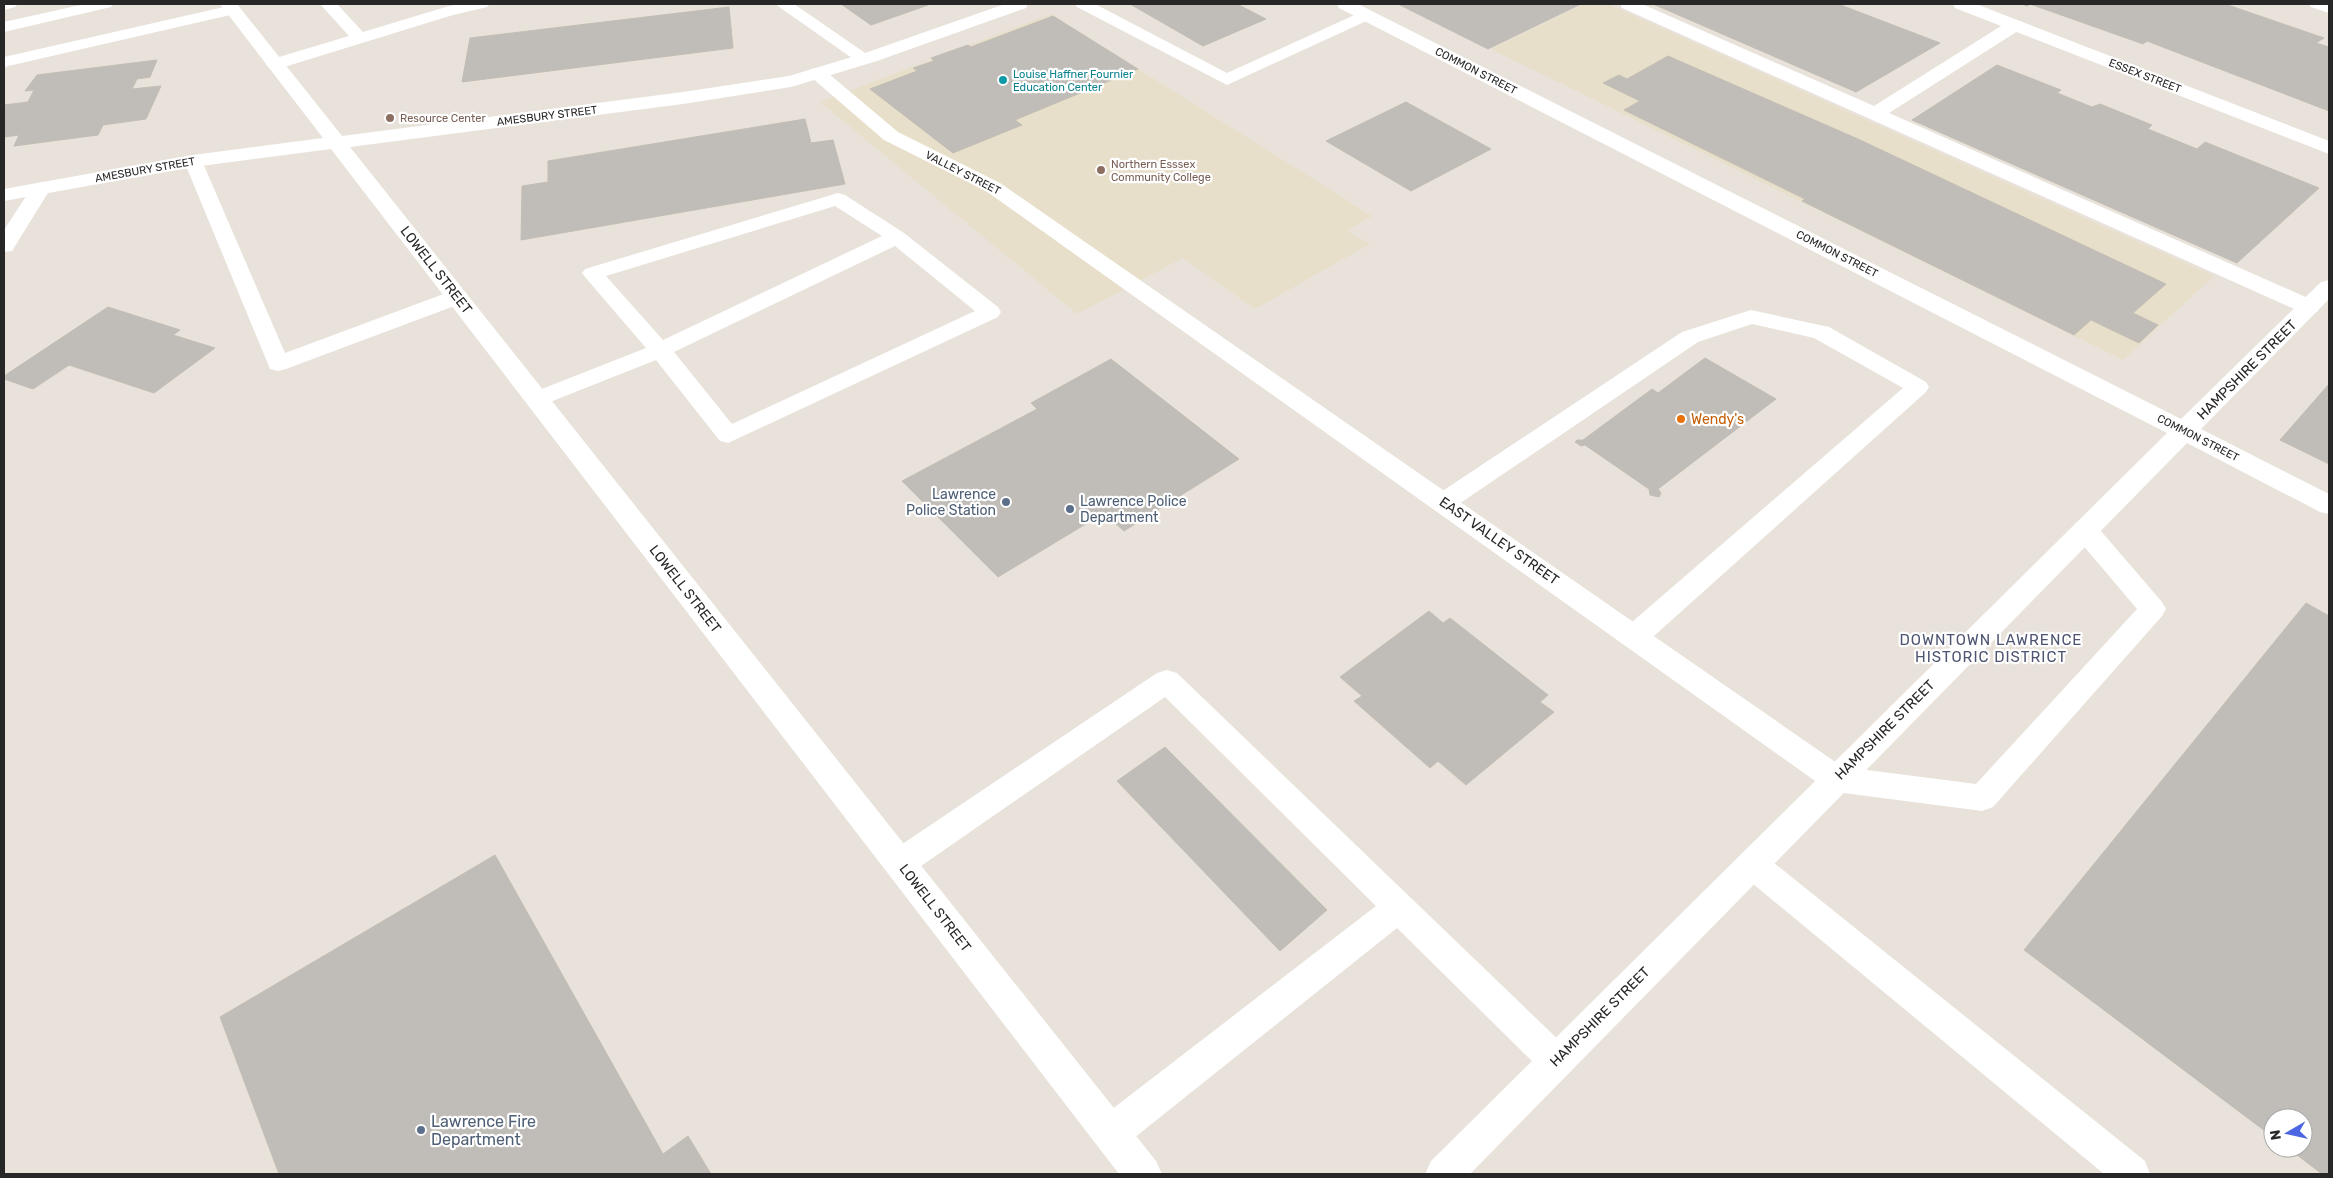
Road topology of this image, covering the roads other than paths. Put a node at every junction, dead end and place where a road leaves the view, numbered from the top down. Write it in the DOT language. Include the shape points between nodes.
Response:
graph roads {
  1 [pos="9,4"];
  2 [pos="105,4"];
  3 [pos="328,4"];
  4 [pos="481,4"];
  5 [pos="782,4"];
  6 [pos="1020,4"];
  7 [pos="1084,4"];
  8 [pos="1345,4"];
  9 [pos="1628,4"];
  10 [pos="1961,4"];
  11 [pos="2318,4"];
  12 [pos="4,5"];
  13 [pos="231,7"];
  14 [pos="2329,8"];
  15 [pos="1367,15"];
  16 [pos="2015,25"];
  17 [pos="4,27"];
  18 [pos="360,38"];
  19 [pos="864,59"];
  20 [pos="4,62"];
  21 [pos="275,64"];
  22 [pos="817,73"];
  23 [pos="1875,114"];
  24 [pos="336,142"];
  25 [pos="2329,148"];
  26 [pos="193,161"];
  27 [pos="41,188"];
  28 [pos="4,195"];
  29 [pos="897,237"];
  30 [pos="4,246"];
  31 [pos="2329,287"];
  32 [pos="457,297"];
  33 [pos="1161,304"];
  34 [pos="2309,307"];
  35 [pos="660,350"];
  36 [pos="537,399"];
  37 [pos="2184,431"];
  38 [pos="1444,502"];
  39 [pos="2329,505"];
  40 [pos="2085,530"];
  41 [pos="1635,636"];
  42 [pos="1836,779"];
  43 [pos="900,863"];
  44 [pos="1752,864"];
  45 [pos="1400,907"];
  46 [pos="1556,1061"];
  47 [pos="1111,1133"];
  48 [pos="1143,1174"];
  49 [pos="1444,1174"];
  50 [pos="2132,1174"];
  1 -- 12 [label="lane"];
  2 -- 17 [label="lane"];
  3 -- 18 [label="lane"];
  4 -- 18 [label="lane"];
  5 -- 19 [label="lane"];
  6 -- 19 [label="street, AMESBURY STREET"];
  7 -- 15 [label="lane" via="1227,80"];
  8 -- 15 [label="street, COMMON STREET"];
  9 -- 23 [label="street"];
  10 -- 16 [label="street, ESSEX STREET"];
  11 -- 14 [label="lane"];
  13 -- 20 [label="lane"];
  13 -- 21 [label="street, LOWELL STREET"];
  15 -- 37 [label="street, COMMON STREET"];
  16 -- 23 [label="street"];
  16 -- 25 [label="street, ESSEX STREET"];
  18 -- 21 [label="lane"];
  19 -- 22 [label="street, AMESBURY STREET"];
  21 -- 24 [label="street, LOWELL STREET"];
  22 -- 24 [label="street, AMESBURY STREET" via="790,81 683,98"];
  22 -- 33 [label="street, VALLEY STREET" via="892,136 993,187"];
  23 -- 34 [label="street"];
  24 -- 26 [label="street, AMESBURY STREET"];
  24 -- 32 [label="street, LOWELL STREET"];
  26 -- 27 [label="street, AMESBURY STREET"];
  26 -- 32 [label="lane" via="278,364"];
  27 -- 28 [label="street, AMESBURY STREET"];
  27 -- 30 [label="street"];
  29 -- 35 [label="lane"];
  29 -- 35 [label="lane" via="838,199 592,273"];
  29 -- 35 [label="lane" via="990,312 728,435"];
  31 -- 34 [label="street, HAMPSHIRE STREET"];
  32 -- 36 [label="street, LOWELL STREET"];
  33 -- 38 [label="street, EAST VALLEY STREET"];
  34 -- 37 [label="street, HAMPSHIRE STREET"];
  35 -- 36 [label="lane"];
  36 -- 43 [label="street, LOWELL STREET"];
  37 -- 39 [label="street, COMMON STREET"];
  37 -- 40 [label="street, HAMPSHIRE STREET"];
  38 -- 41 [label="street, EAST VALLEY STREET"];
  38 -- 41 [label="lane" via="1690,337 1751,318 1820,332 1918,387"];
  40 -- 42 [label="street, HAMPSHIRE STREET"];
  40 -- 42 [label="lane" via="2153,609 1982,798"];
  41 -- 42 [label="street, EAST VALLEY STREET"];
  42 -- 44 [label="street, HAMPSHIRE STREET"];
  43 -- 45 [label="lane" via="1167,681"];
  43 -- 47 [label="street, LOWELL STREET"];
  44 -- 46 [label="street, HAMPSHIRE STREET"];
  44 -- 50 [label="lane"];
  45 -- 46 [label="lane"];
  45 -- 47 [label="lane"];
  46 -- 49 [label="street, HAMPSHIRE STREET"];
  47 -- 48 [label="street, LOWELL STREET"];
}
